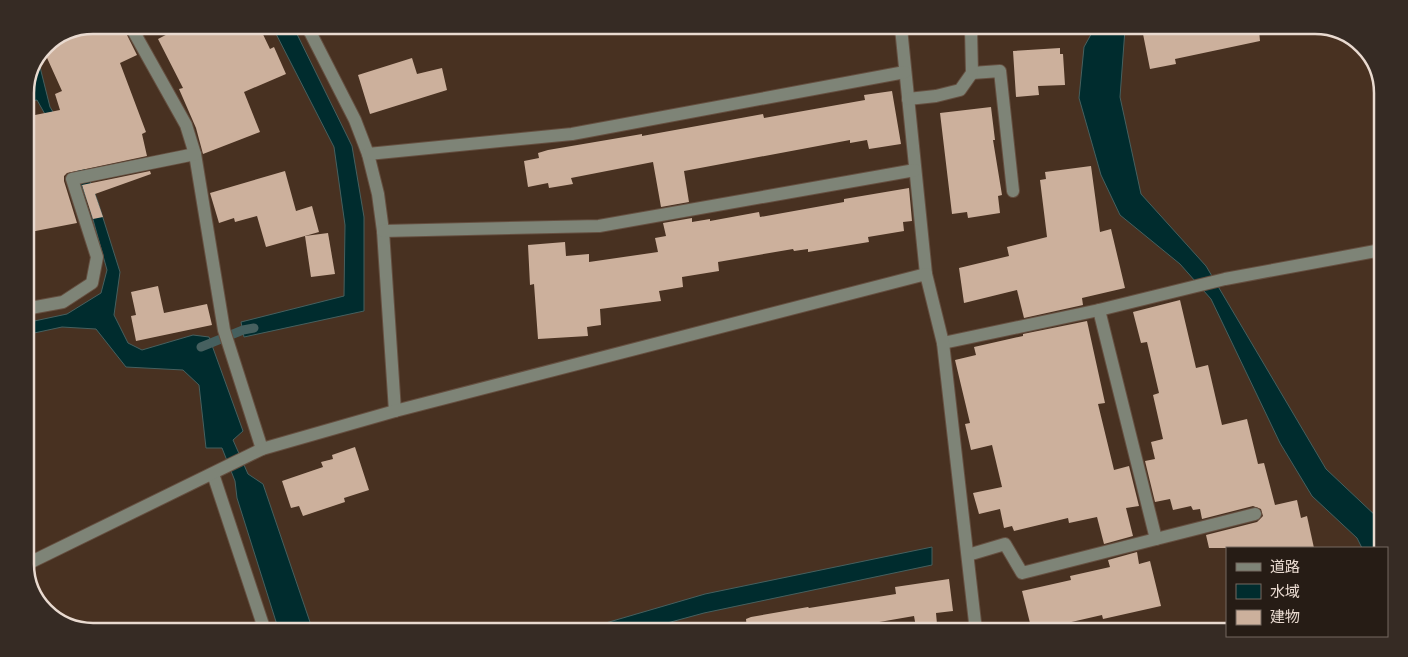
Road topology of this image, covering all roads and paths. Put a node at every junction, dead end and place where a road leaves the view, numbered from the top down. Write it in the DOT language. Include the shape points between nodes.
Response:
graph roads {
  1 [pos="135,34"];
  2 [pos="311,34"];
  3 [pos="902,34"];
  4 [pos="971,34"];
  5 [pos="906,72"];
  6 [pos="972,73"];
  7 [pos="908,99"];
  8 [pos="195,154"];
  9 [pos="368,154"];
  10 [pos="915,170"];
  11 [pos="1013,191"];
  12 [pos="383,231"];
  13 [pos="1374,251"];
  14 [pos="926,274"];
  15 [pos="34,307"];
  16 [pos="1099,310"];
  17 [pos="943,344"];
  18 [pos="395,411"];
  19 [pos="262,449"];
  20 [pos="218,472"];
  21 [pos="1255,514"];
  22 [pos="1156,539"];
  23 [pos="968,555"];
  24 [pos="34,561"];
  25 [pos="263,623"];
  26 [pos="975,623"];
  1 -- 8 [label="street" via="186,124"];
  2 -- 9 [label="street" via="355,120"];
  3 -- 5 [label="street"];
  4 -- 6 [label="street"];
  5 -- 7 [label="street"];
  5 -- 9 [label="street" via="572,134"];
  6 -- 7 [label="street" via="960,90"];
  6 -- 11 [label="street" via="1000,71"];
  7 -- 10 [label="street"];
  8 -- 15 [label="street" via="72,178 97,258 92,283 63,302"];
  8 -- 19 [label="street" via="226,336"];
  9 -- 12 [label="street"];
  10 -- 12 [label="street" via="599,226"];
  10 -- 14 [label="street"];
  12 -- 18 [label="street"];
  13 -- 16 [label="street" via="1224,279"];
  14 -- 17 [label="street"];
  14 -- 18 [label="street"];
  16 -- 17 [label="street"];
  16 -- 22 [label="street"];
  17 -- 23 [label="street"];
  18 -- 19 [label="street"];
  19 -- 20 [label="street"];
  20 -- 24 [label="street"];
  20 -- 25 [label="street"];
  21 -- 22 [label="street"];
  22 -- 23 [label="street" via="1022,573 1005,544"];
  23 -- 26 [label="street"];
}
